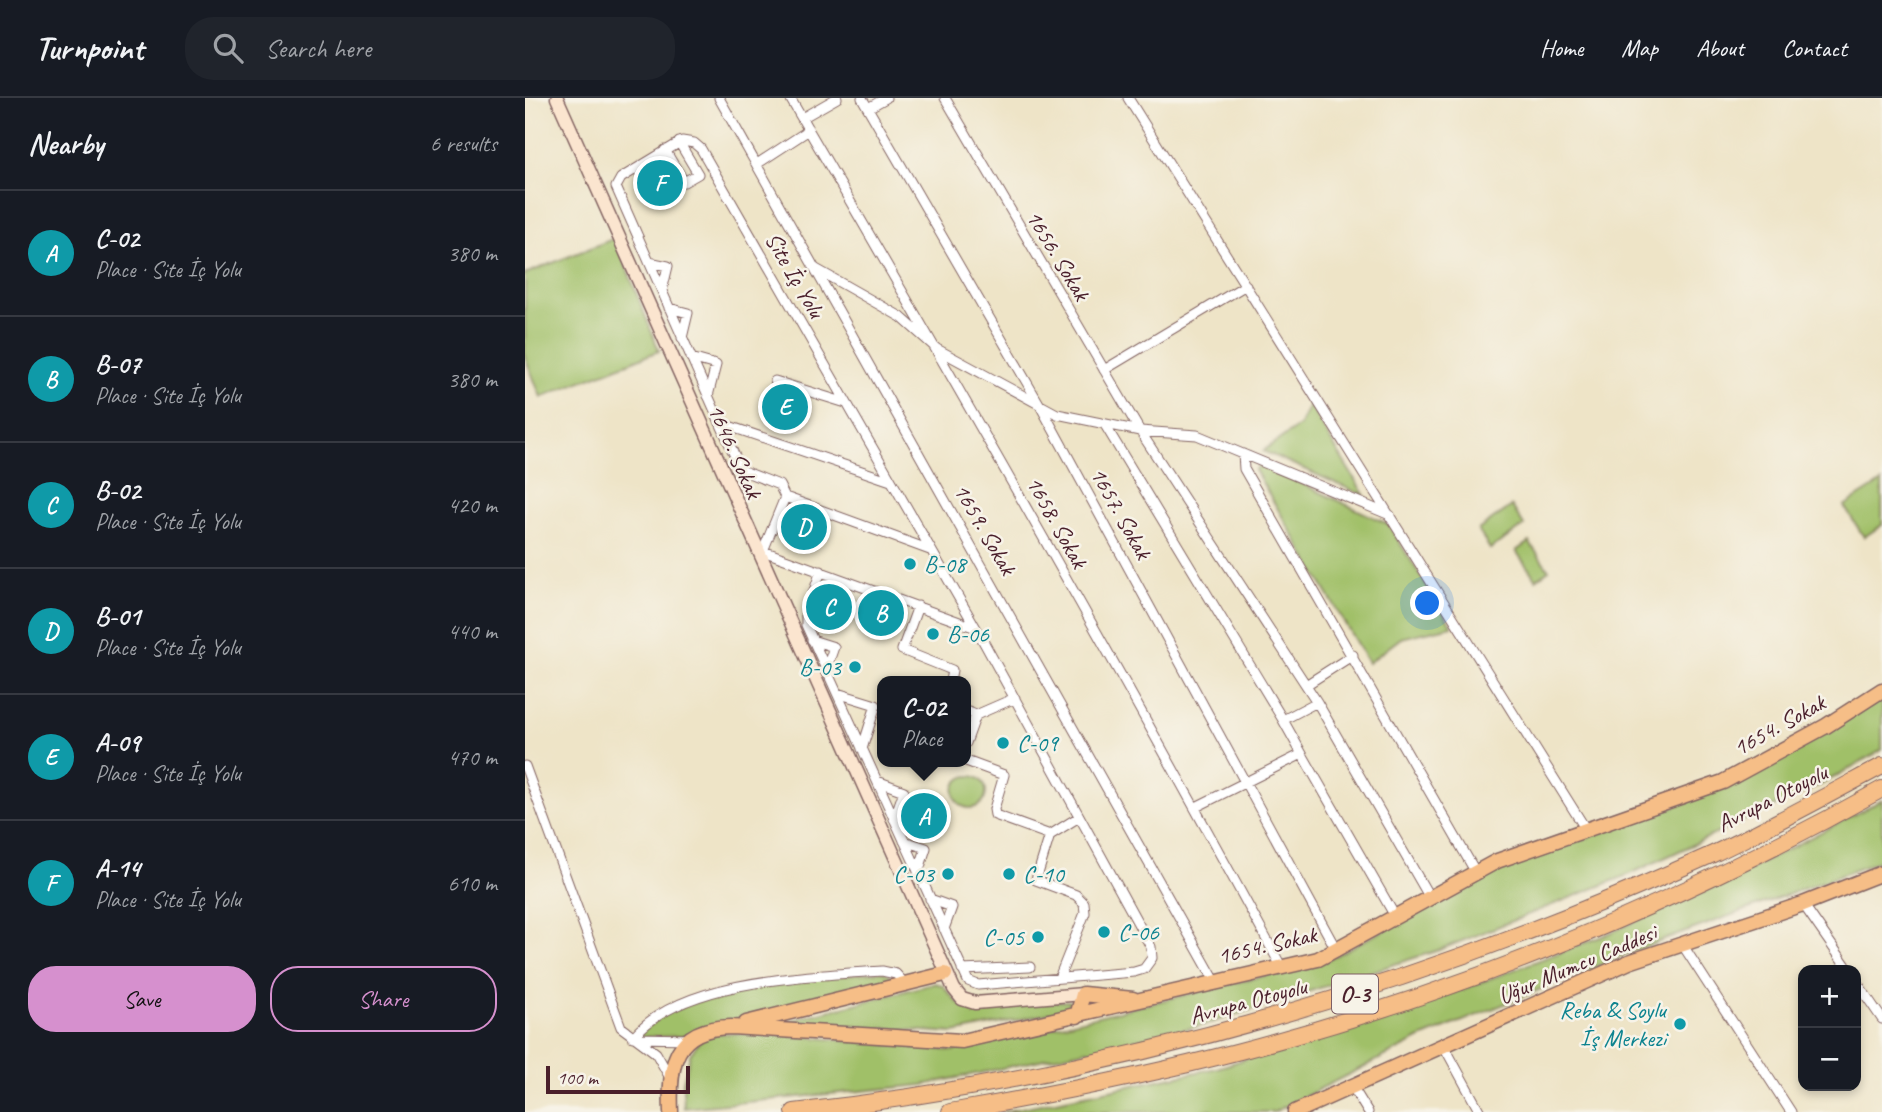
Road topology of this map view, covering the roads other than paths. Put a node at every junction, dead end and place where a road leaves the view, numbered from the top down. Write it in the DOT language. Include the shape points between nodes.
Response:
graph roads {
  1 [pos="557,98"];
  2 [pos="719,98"];
  3 [pos="790,98"];
  4 [pos="837,98"];
  5 [pos="862,98"];
  6 [pos="886,98"];
  7 [pos="945,98"];
  8 [pos="1128,98"];
  9 [pos="867,108"];
  10 [pos="802,118"];
  11 [pos="809,130"];
  12 [pos="679,142"];
  13 [pos="665,150"];
  14 [pos="757,164"];
  15 [pos="711,166"];
  16 [pos="698,174"];
  17 [pos="649,262"];
  18 [pos="814,268"];
  19 [pos="1246,285"];
  20 [pos="662,291"];
  21 [pos="669,308"];
  22 [pos="682,338"];
  23 [pos="937,349"];
  24 [pos="691,358"];
  25 [pos="1104,370"];
  26 [pos="775,381"];
  27 [pos="708,396"];
  28 [pos="846,403"];
  29 [pos="1041,407"];
  30 [pos="720,422"];
  31 [pos="1105,425"];
  32 [pos="1140,431"];
  33 [pos="1243,454"];
  34 [pos="891,481"];
  35 [pos="785,497"];
  36 [pos="1391,516"];
  37 [pos="930,550"];
  38 [pos="760,552"];
  39 [pos="821,571"];
  40 [pos="918,606"];
  41 [pos="976,628"];
  42 [pos="813,640"];
  43 [pos="1353,655"];
  44 [pos="826,670"];
  45 [pos="951,676"];
  46 [pos="1306,685"];
  47 [pos="1882,690"];
  48 [pos="837,693"];
  49 [pos="1015,698"];
  50 [pos="1317,702"];
  51 [pos="971,713"];
  52 [pos="976,715"];
  53 [pos="1283,720"];
  54 [pos="971,729"];
  55 [pos="862,749"];
  56 [pos="1302,754"];
  57 [pos="971,763"];
  58 [pos="525,766"];
  59 [pos="1882,766"];
  60 [pos="877,781"];
  61 [pos="1246,782"];
  62 [pos="1882,789"];
  63 [pos="1195,807"];
  64 [pos="1079,817"];
  65 [pos="894,819"];
  66 [pos="1585,828"];
  67 [pos="1050,835"];
  68 [pos="904,841"];
  69 [pos="1475,871"];
  70 [pos="918,873"];
  71 [pos="1882,873"];
  72 [pos="1430,898"];
  73 [pos="930,899"];
  74 [pos="1803,904"];
  75 [pos="1396,918"];
  76 [pos="944,929"];
  77 [pos="1682,944"];
  78 [pos="1337,951"];
  79 [pos="1846,965"];
  80 [pos="1030,967"];
  81 [pos="1282,968"];
  82 [pos="962,970"];
  83 [pos="945,974"];
  84 [pos="1097,975"];
  85 [pos="1082,976"];
  86 [pos="1059,978"];
  87 [pos="1215,981"];
  88 [pos="905,985"];
  89 [pos="1861,988"];
  90 [pos="1083,994"];
  91 [pos="1099,995"];
  92 [pos="1141,1000"];
  93 [pos="1077,1016"];
  94 [pos="1882,1019"];
  95 [pos="731,1027"];
  96 [pos="633,1037"];
  97 [pos="691,1039"];
  98 [pos="1444,1046"];
  99 [pos="669,1076"];
  100 [pos="1352,1086"];
  101 [pos="671,1112"];
  102 [pos="794,1112"];
  103 [pos="950,1112"];
  104 [pos="1295,1112"];
  105 [pos="1368,1112"];
  106 [pos="1479,1112"];
  107 [pos="1791,1112"];
  1 -- 38 [label="street, 1646. Sokak"];
  2 -- 14 [label="street, 1659. Sokak"];
  3 -- 10 [label="street, 1658. Sokak"];
  4 -- 10 [label="street"];
  5 -- 9 [label="street, 1657. Sokak"];
  6 -- 9 [label="street"];
  7 -- 25 [label="street, 1656. Sokak"];
  8 -- 19 [label="street"];
  9 -- 29 [label="street, 1657. Sokak"];
  10 -- 11 [label="street, 1658. Sokak"];
  11 -- 14 [label="street"];
  11 -- 23 [label="street, 1658. Sokak"];
  12 -- 13 [label="street"];
  12 -- 15 [label="street, Site İç Yolu" via="698,146"];
  12 -- 16 [label="street"];
  13 -- 16 [label="street" via="684,182"];
  13 -- 17 [label="street" via="615,185"];
  14 -- 18 [label="street, 1659. Sokak"];
  15 -- 16 [label="street"];
  15 -- 28 [label="street, Site İç Yolu"];
  17 -- 20 [label="street"];
  17 -- 20 [label="street" via="668,266"];
  18 -- 23 [label="street" via="901,317"];
  18 -- 87 [label="street, 1659. Sokak"];
  19 -- 25 [label="street"];
  19 -- 36 [label="street"];
  20 -- 21 [label="street"];
  21 -- 22 [label="street"];
  21 -- 22 [label="street" via="688,313"];
  22 -- 24 [label="street"];
  23 -- 29 [label="street"];
  23 -- 63 [label="street, 1658. Sokak"];
  24 -- 27 [label="street"];
  24 -- 27 [label="street" via="716,365"];
  25 -- 32 [label="street, 1656. Sokak"];
  26 -- 28 [label="street"];
  27 -- 30 [label="street"];
  28 -- 34 [label="street, Site İç Yolu"];
  29 -- 31 [label="street"];
  29 -- 61 [label="street, 1657. Sokak"];
  30 -- 34 [label="street"];
  30 -- 35 [label="street" via="741,470 779,485"];
  31 -- 32 [label="street"];
  31 -- 53 [label="street"];
  32 -- 33 [label="street" via="1197,436"];
  32 -- 46 [label="street, 1656. Sokak"];
  33 -- 36 [label="street"];
  33 -- 43 [label="street" via="1244,469"];
  34 -- 37 [label="street, Site İç Yolu"];
  35 -- 37 [label="street"];
  35 -- 38 [label="street"];
  36 -- 66 [label="street"];
  37 -- 41 [label="street, Site İç Yolu"];
  38 -- 39 [label="street"];
  38 -- 83 [label="street, 1646. Sokak"];
  39 -- 40 [label="street"];
  39 -- 42 [label="street" via="805,619"];
  40 -- 41 [label="street"];
  40 -- 45 [label="street" via="902,650 952,670"];
  41 -- 49 [label="street, Site İç Yolu"];
  42 -- 44 [label="street"];
  42 -- 44 [label="street" via="834,648"];
  43 -- 46 [label="street"];
  43 -- 69 [label="street"];
  44 -- 48 [label="street"];
  46 -- 50 [label="street, 1656. Sokak"];
  47 -- 66 [label="main road, 1654. Sokak" via="1723,782"];
  48 -- 55 [label="street"];
  48 -- 55 [label="street" via="876,705"];
  49 -- 52 [label="street"];
  49 -- 64 [label="street, Site İç Yolu"];
  50 -- 53 [label="street"];
  50 -- 72 [label="street, 1656. Sokak"];
  51 -- 52 [label="street"];
  52 -- 54 [label="street"];
  53 -- 56 [label="street"];
  55 -- 60 [label="street"];
  56 -- 61 [label="street"];
  56 -- 75 [label="street"];
  57 -- 67 [label="street" via="1004,775 995,816"];
  58 -- 96 [label="street" via="619,1023"];
  59 -- 102 [label="highway, Avrupa Otoyolu / O-3" via="1716,853 1612,898 1482,950 1320,1006 1160,1049 1014,1080"];
  60 -- 65 [label="street"];
  60 -- 65 [label="street" via="904,791"];
  61 -- 63 [label="street"];
  61 -- 78 [label="street, 1657. Sokak"];
  62 -- 103 [label="highway, Avrupa Otoyolu / O-3" via="1647,906 1407,1000 1206,1059 1069,1091"];
  63 -- 81 [label="street, 1658. Sokak"];
  64 -- 67 [label="street"];
  64 -- 84 [label="street, Site İç Yolu" via="1152,950 1151,961 1140,971"];
  65 -- 68 [label="street"];
  66 -- 69 [label="main road, 1654. Sokak"];
  67 -- 86 [label="street" via="1036,880 1078,896 1085,906"];
  68 -- 70 [label="street"];
  68 -- 70 [label="street" via="926,848"];
  69 -- 72 [label="main road, 1654. Sokak"];
  70 -- 73 [label="street"];
  71 -- 74 [label="main road, Uğur Mumcu Caddesi"];
  72 -- 75 [label="main road, 1654. Sokak"];
  73 -- 76 [label="street"];
  73 -- 76 [label="street" via="952,907"];
  74 -- 77 [label="main road, Uğur Mumcu Caddesi"];
  74 -- 79 [label="street"];
  75 -- 78 [label="main road, 1654. Sokak"];
  76 -- 82 [label="street"];
  77 -- 98 [label="main road, Uğur Mumcu Caddesi" via="1629,962"];
  77 -- 107 [label="street"];
  78 -- 81 [label="main road, 1654. Sokak"];
  80 -- 82 [label="street"];
  81 -- 87 [label="main road, 1654. Sokak"];
  82 -- 86 [label="street, Site İç Yolu" via="974,985"];
  83 -- 88 [label="main road"];
  83 -- 90 [label="street, 1646. Sokak" via="960,997 970,1002"];
  84 -- 85 [label="street, Site İç Yolu"];
  84 -- 91 [label="street"];
  85 -- 86 [label="street, Site İç Yolu"];
  85 -- 90 [label="street"];
  87 -- 92 [label="main road, 1654. Sokak"];
  88 -- 95 [label="main road"];
  88 -- 96 [label="street" via="896,974 882,971 768,983 676,1005 644,1024"];
  89 -- 94 [label="street"];
  90 -- 91 [label="main road"];
  90 -- 93 [label="main road"];
  91 -- 92 [label="main road"];
  92 -- 93 [label="main road, 1654. Sokak"];
  93 -- 95 [label="main road, 1654. Sokak" via="951,1042"];
  95 -- 97 [label="main road, 1654. Sokak" via="712,1028"];
  96 -- 97 [label="street"];
  96 -- 99 [label="street" via="656,1053"];
  97 -- 99 [label="main road" via="676,1056"];
  98 -- 100 [label="main road, Uğur Mumcu Caddesi"];
  98 -- 106 [label="street"];
  99 -- 101 [label="main road"];
  100 -- 104 [label="main road, Uğur Mumcu Caddesi"];
  100 -- 105 [label="street"];
}
